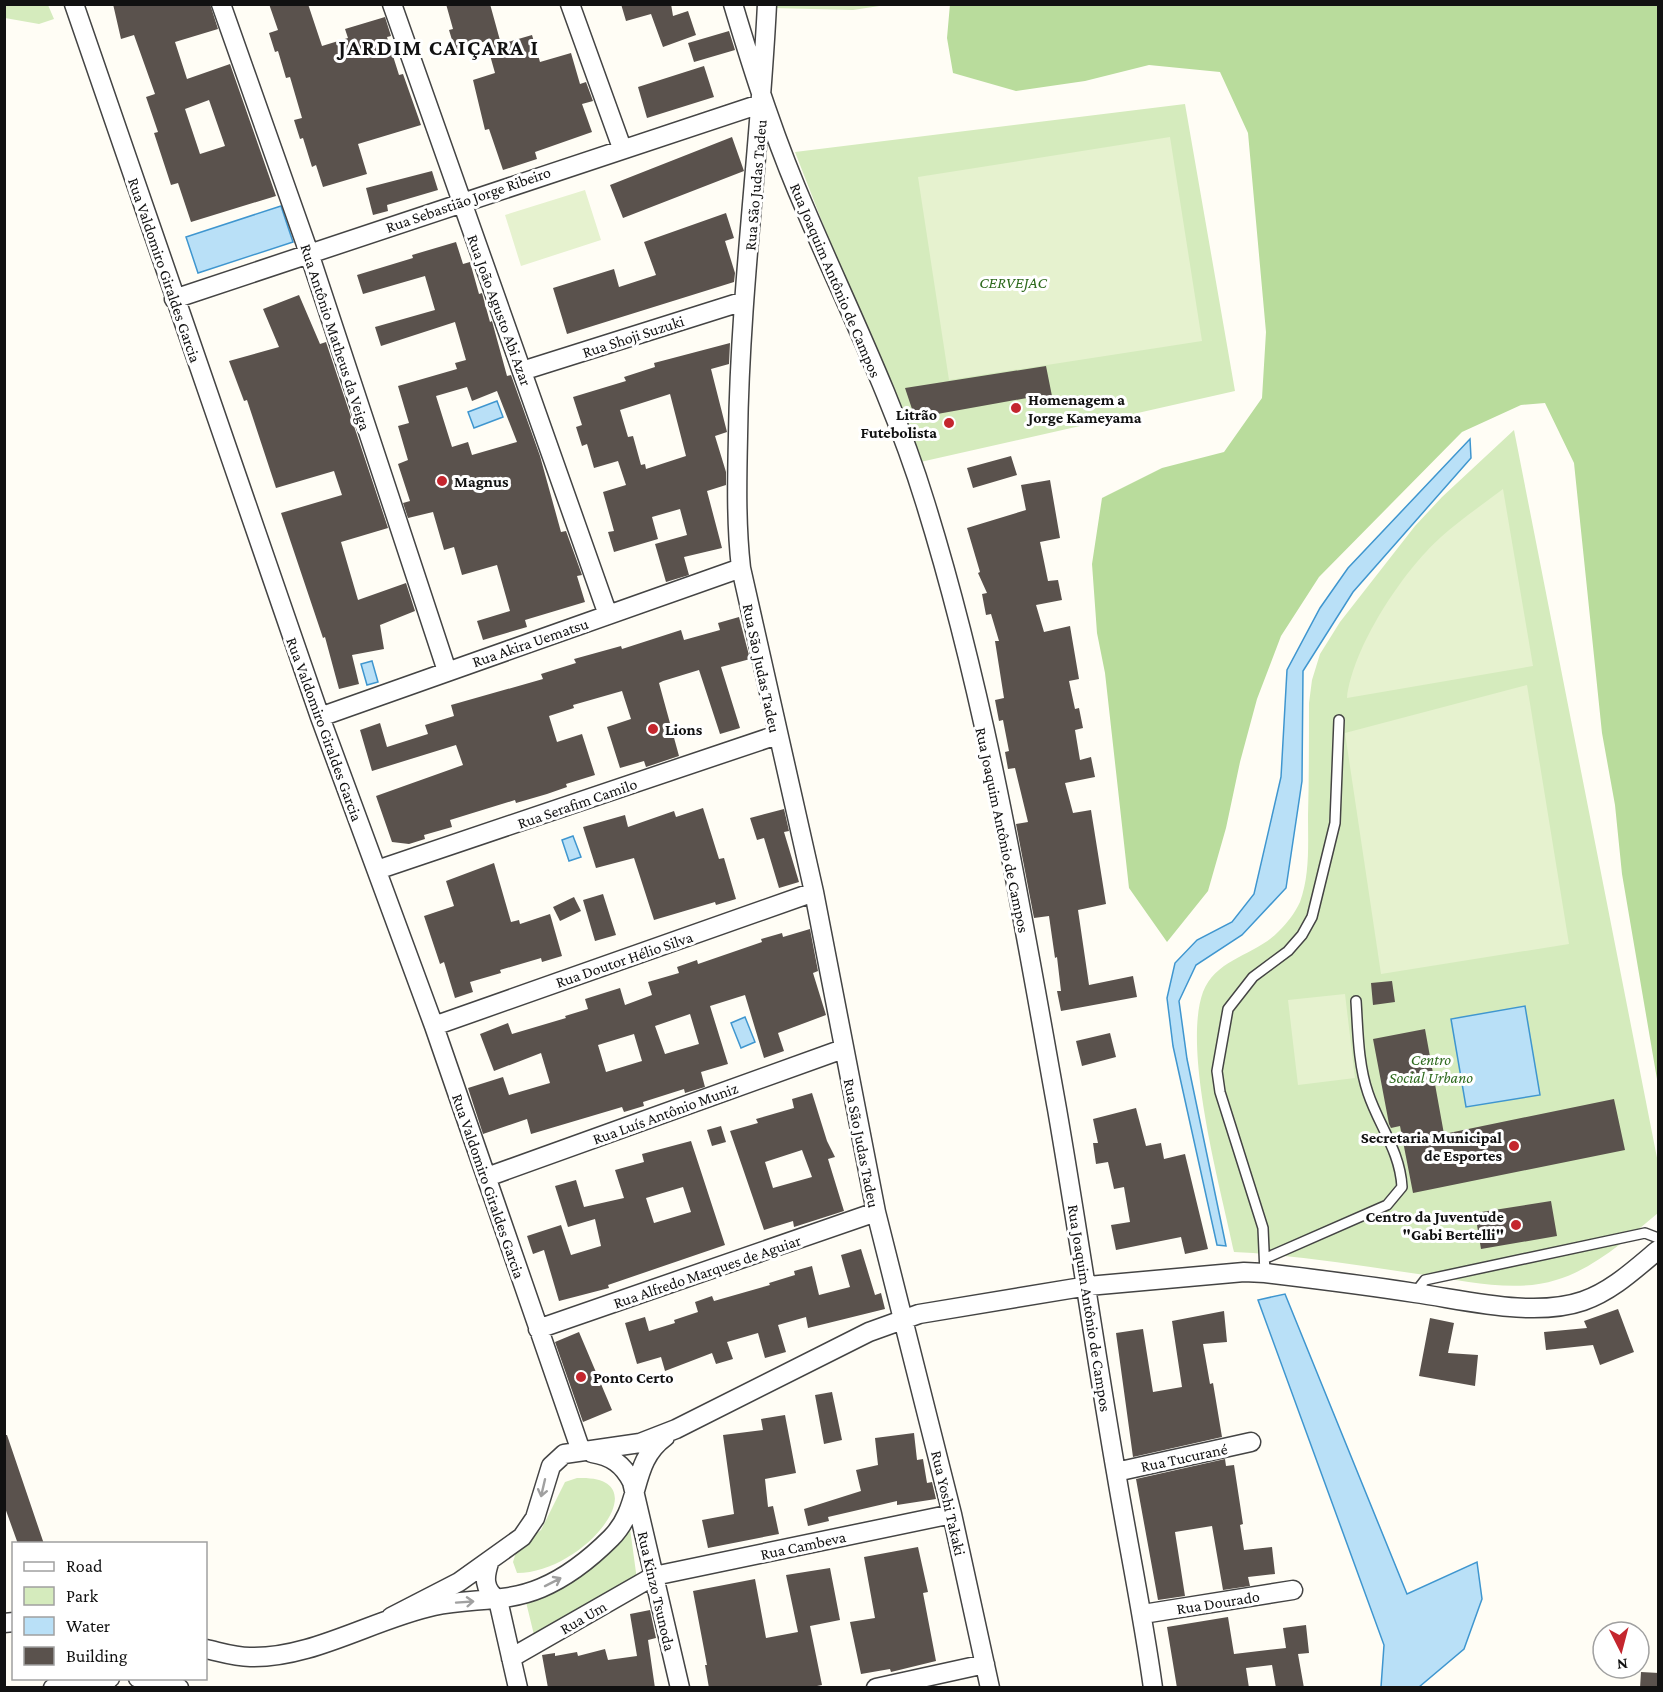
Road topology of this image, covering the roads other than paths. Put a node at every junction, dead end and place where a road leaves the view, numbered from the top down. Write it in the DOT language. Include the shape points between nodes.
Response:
graph roads {
  1 [pos="74,4"];
  2 [pos="220,4"];
  3 [pos="392,4"];
  4 [pos="570,4"];
  5 [pos="733,4"];
  6 [pos="767,4"];
  7 [pos="763,103"];
  8 [pos="622,148"];
  9 [pos="461,201"];
  10 [pos="309,253"];
  11 [pos="174,299"];
  12 [pos="744,301"];
  13 [pos="522,371"];
  14 [pos="741,568"];
  15 [pos="608,615"];
  16 [pos="447,671"];
  17 [pos="320,717"];
  18 [pos="1339,720"];
  19 [pos="777,735"];
  20 [pos="377,870"];
  21 [pos="814,892"];
  22 [pos="1356,1001"];
  23 [pos="434,1026"];
  24 [pos="843,1049"];
  25 [pos="487,1178"];
  26 [pos="876,1212"];
  27 [pos="1659,1238"];
  28 [pos="1659,1250"];
  29 [pos="1265,1266"];
  30 [pos="1088,1286"];
  31 [pos="1415,1293"];
  32 [pos="903,1320"];
  33 [pos="538,1329"];
  34 [pos="676,1429"];
  35 [pos="1251,1442"];
  36 [pos="581,1451"];
  37 [pos="1116,1472"];
  38 [pos="635,1495"];
  39 [pos="952,1514"];
  40 [pos="490,1560"];
  41 [pos="654,1576"];
  42 [pos="1293,1590"];
  43 [pos="498,1600"];
  44 [pos="1143,1614"];
  45 [pos="385,1620"];
  46 [pos="207,1649"];
  47 [pos="511,1658"];
  48 [pos="985,1665"];
  49 [pos="94,1680"];
  50 [pos="146,1680"];
  51 [pos="53,1688"];
  52 [pos="179,1688"];
  53 [pos="518,1688"];
  54 [pos="680,1688"];
  55 [pos="876,1688"];
  56 [pos="990,1688"];
  57 [pos="1153,1688"];
  1 -- 11 [label="street, Rua Valdomiro Giraldes Garcia"];
  2 -- 10 [label="street, Rua Antônio Matheus da Veiga"];
  3 -- 9 [label="street, Rua João Agusto Abi Azar"];
  4 -- 8 [label="street"];
  5 -- 7 [label="street, Rua Joaquim Antônio de Campos"];
  6 -- 7 [label="street, Rua São Judas Tadeu"];
  7 -- 8 [label="street, Rua Sebastião Jorge Ribeiro"];
  7 -- 12 [label="street, Rua São Judas Tadeu"];
  7 -- 30 [label="street, Rua Joaquim Antônio de Campos" via="804,208 869,350 931,521 970,668 1004,830"];
  8 -- 9 [label="street, Rua Sebastião Jorge Ribeiro"];
  9 -- 10 [label="street, Rua Sebastião Jorge Ribeiro"];
  9 -- 13 [label="street, Rua João Agusto Abi Azar"];
  10 -- 11 [label="street, Rua Sebastião Jorge Ribeiro"];
  10 -- 16 [label="street, Rua Antônio Matheus da Veiga"];
  11 -- 17 [label="street, Rua Valdomiro Giraldes Garcia"];
  12 -- 13 [label="street, Rua Shoji Suzuki"];
  12 -- 14 [label="street, Rua São Judas Tadeu" via="737,521"];
  13 -- 15 [label="street, Rua João Agusto Abi Azar"];
  14 -- 15 [label="street, Rua Akira Uematsu"];
  14 -- 19 [label="street, Rua São Judas Tadeu"];
  15 -- 16 [label="street, Rua Akira Uematsu"];
  16 -- 17 [label="street, Rua Akira Uematsu"];
  17 -- 20 [label="street, Rua Valdomiro Giraldes Garcia"];
  18 -- 29 [label="lane" via="1335,823 1312,917 1288,951 1253,977 1228,1009 1217,1071 1220,1092 1263,1228"];
  19 -- 20 [label="street, Rua Serafim Camilo"];
  19 -- 21 [label="street, Rua São Judas Tadeu"];
  20 -- 23 [label="street, Rua Valdomiro Giraldes Garcia"];
  21 -- 23 [label="street, Rua Doutor Hélio Silva"];
  21 -- 24 [label="street, Rua São Judas Tadeu"];
  22 -- 29 [label="lane" via="1368,1093 1389,1138 1402,1187 1387,1205"];
  23 -- 25 [label="street, Rua Valdomiro Giraldes Garcia"];
  24 -- 25 [label="street, Rua Luís Antônio Muniz"];
  24 -- 26 [label="street, Rua São Judas Tadeu"];
  25 -- 33 [label="street, Rua Valdomiro Giraldes Garcia"];
  26 -- 32 [label="street, Rua São Judas Tadeu"];
  26 -- 33 [label="street, Rua Alfredo Marques de Aguiar"];
  27 -- 31 [label="lane" via="1645,1233 1425,1280"];
  28 -- 31 [label="street" via="1610,1288 1582,1302 1494,1305"];
  29 -- 30 [label="street"];
  29 -- 31 [label="street"];
  30 -- 32 [label="street"];
  30 -- 37 [label="street, Rua Joaquim Antônio de Campos"];
  32 -- 34 [label="street" via="869,1332"];
  32 -- 39 [label="street, Rua Yoshi Takaki"];
  33 -- 36 [label="street, Rua Valdomiro Giraldes Garcia"];
  34 -- 36 [label="street" via="640,1443"];
  34 -- 38 [label="street" via="648,1453"];
  35 -- 37 [label="street, Rua Tucurané"];
  36 -- 38 [label="street, Rua Kinzo Tsunoda" via="617,1461 626,1469"];
  36 -- 40 [label="street, one-way" via="556,1459 546,1476 530,1527 513,1545"];
  37 -- 44 [label="street, Rua Joaquim Antônio de Campos"];
  38 -- 41 [label="street, Rua Kinzo Tsunoda"];
  43 -- 38 [label="street, one-way" via="540,1588 578,1567 621,1527"];
  39 -- 41 [label="street, Rua Cambeva"];
  39 -- 48 [label="street, Rua Yoshi Takaki"];
  40 -- 43 [label="street" via="485,1584"];
  40 -- 45 [label="street" via="445,1591"];
  41 -- 47 [label="street, Rua Um"];
  41 -- 54 [label="street, Rua Kinzo Tsunoda"];
  42 -- 44 [label="street, Rua Dourado"];
  45 -- 43 [label="street, one-way" via="452,1603"];
  43 -- 47 [label="street"];
  44 -- 57 [label="street, Rua Joaquim Antônio de Campos"];
  45 -- 46 [label="street" via="298,1651 251,1657"];
  47 -- 53 [label="street"];
  48 -- 55 [label="street"];
  48 -- 56 [label="street, Rua Yoshi Takaki"];
  49 -- 51 [label="street"];
  50 -- 52 [label="street"];
}
